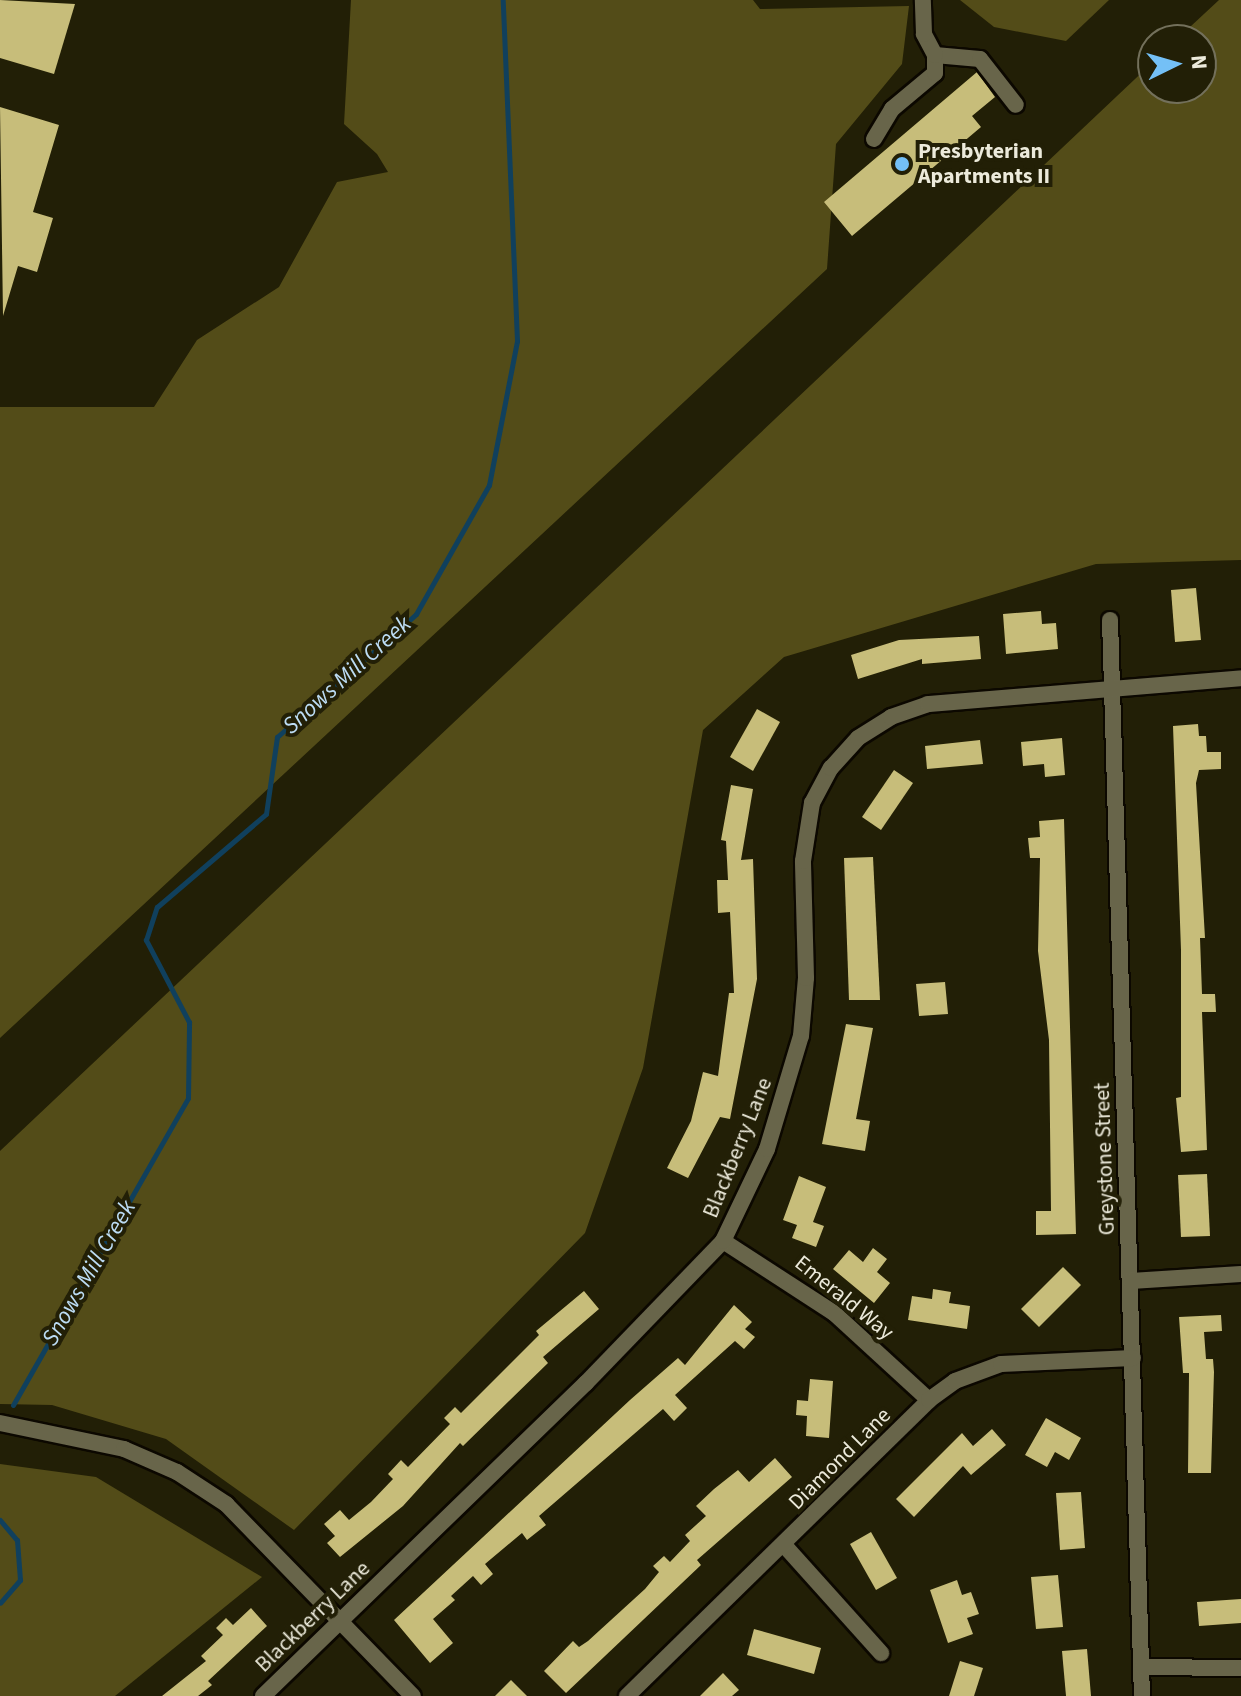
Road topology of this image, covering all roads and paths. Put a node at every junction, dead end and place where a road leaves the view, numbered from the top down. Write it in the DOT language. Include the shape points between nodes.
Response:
graph roads {
  1 [pos="923,0"];
  2 [pos="935,55"];
  3 [pos="1016,105"];
  4 [pos="874,139"];
  5 [pos="1110,620"];
  6 [pos="1241,678"];
  7 [pos="1115,688"];
  8 [pos="723,1241"];
  9 [pos="1241,1274"];
  10 [pos="1131,1281"];
  11 [pos="1133,1358"];
  12 [pos="929,1400"];
  13 [pos="0,1423"];
  14 [pos="785,1546"];
  15 [pos="340,1622"];
  16 [pos="881,1653"];
  17 [pos="1143,1667"];
  18 [pos="1241,1668"];
  19 [pos="263,1696"];
  20 [pos="413,1696"];
  21 [pos="627,1696"];
  22 [pos="1142,1696"];
  1 -- 2 [label="street" via="924,34"];
  2 -- 3 [label="street" via="980,59"];
  2 -- 4 [label="street" via="935,73 892,109"];
  5 -- 7 [label="street, Greystone Street"];
  6 -- 7 [label="street, Blackberry Lane"];
  7 -- 8 [label="street, Blackberry Lane" via="910,709 866,732 831,768 812,803 805,842 801,1036 767,1149"];
  7 -- 10 [label="street, Greystone Street"];
  8 -- 12 [label="street, Emerald Way" via="834,1313"];
  8 -- 15 [label="street, Blackberry Lane" via="586,1383"];
  9 -- 10 [label="street"];
  10 -- 11 [label="street, Greystone Street"];
  11 -- 12 [label="street, Diamond Lane" via="1001,1364 955,1381"];
  11 -- 17 [label="street, Greystone Street"];
  12 -- 14 [label="street, Diamond Lane"];
  13 -- 15 [label="street" via="87,1438 177,1472 237,1514"];
  14 -- 16 [label="street"];
  14 -- 21 [label="street, Diamond Lane"];
  15 -- 19 [label="street, Blackberry Lane"];
  15 -- 20 [label="street"];
  17 -- 18 [label="street"];
  17 -- 22 [label="street, Greystone Street"];
}
